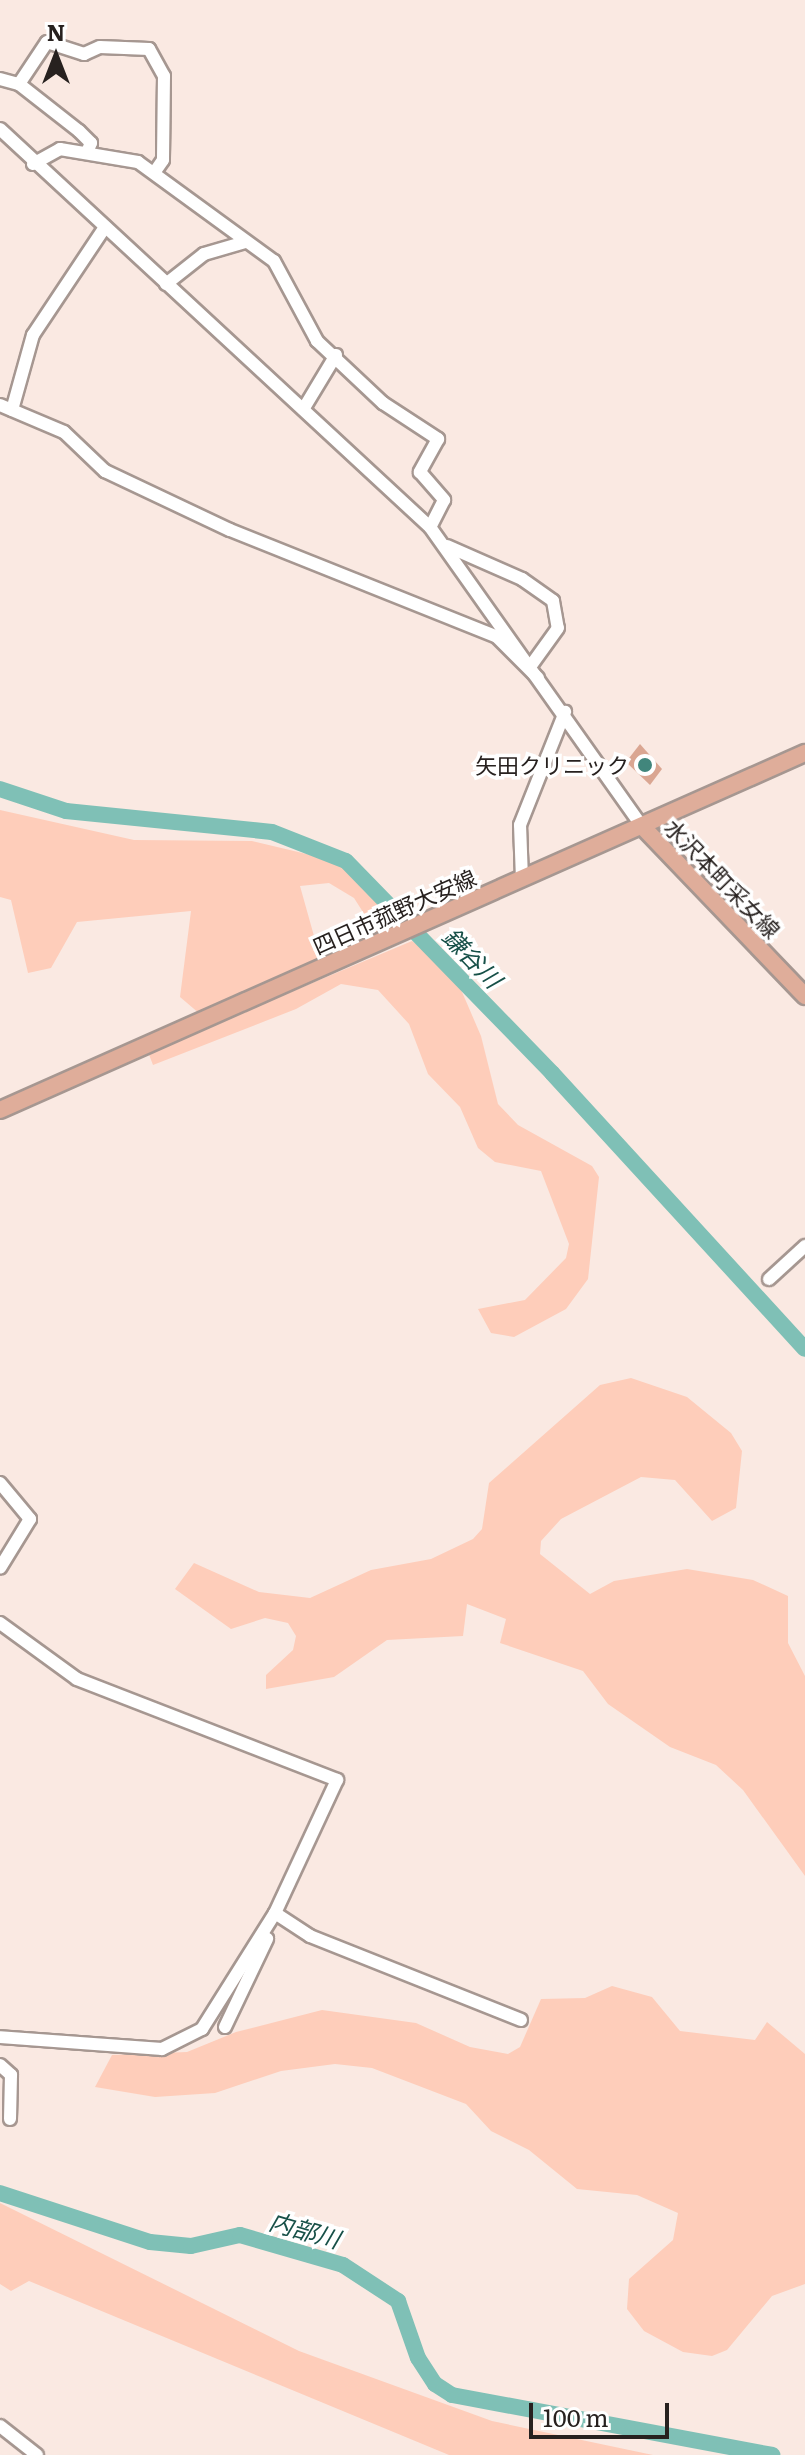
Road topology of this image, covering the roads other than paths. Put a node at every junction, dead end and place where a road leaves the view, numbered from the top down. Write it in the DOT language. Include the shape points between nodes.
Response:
graph roads {
  1 [pos="0,79"];
  2 [pos="19,84"];
  3 [pos="0,129"];
  4 [pos="87,152"];
  5 [pos="33,164"];
  6 [pos="156,170"];
  7 [pos="105,227"];
  8 [pos="245,242"];
  9 [pos="166,284"];
  10 [pos="336,355"];
  11 [pos="6,407"];
  12 [pos="304,408"];
  13 [pos="430,527"];
  14 [pos="447,546"];
  15 [pos="532,664"];
  16 [pos="544,683"];
  17 [pos="565,712"];
  18 [pos="805,753"];
  19 [pos="642,826"];
  20 [pos="516,882"];
  21 [pos="805,996"];
  22 [pos="0,1110"];
  23 [pos="805,1246"];
  24 [pos="769,1279"];
  25 [pos="0,1483"];
  26 [pos="0,1568"];
  27 [pos="0,1623"];
  28 [pos="275,1913"];
  29 [pos="521,2020"];
  30 [pos="225,2027"];
  31 [pos="0,2037"];
  32 [pos="0,2065"];
  33 [pos="10,2119"];
  34 [pos="0,2426"];
  35 [pos="37,2455"];
  1 -- 2 [label="street"];
  2 -- 4 [label="street" via="91,143"];
  2 -- 6 [label="street" via="47,42 84,54 100,47 149,49 164,76 163,160"];
  3 -- 5 [label="street"];
  4 -- 5 [label="street" via="60,149"];
  4 -- 6 [label="street"];
  5 -- 7 [label="street"];
  6 -- 8 [label="street"];
  7 -- 9 [label="street"];
  7 -- 11 [label="street" via="33,335"];
  8 -- 9 [label="street" via="204,254"];
  8 -- 10 [label="street" via="274,261 305,327"];
  9 -- 12 [label="street"];
  10 -- 12 [label="street"];
  10 -- 13 [label="street" via="383,403 438,439 420,472 444,500"];
  11 -- 16 [label="street" via="64,432 105,471 230,530 497,637 514,661"];
  12 -- 13 [label="street"];
  13 -- 14 [label="street"];
  14 -- 15 [label="street"];
  14 -- 15 [label="street" via="522,579 553,601 558,628"];
  15 -- 16 [label="street"];
  16 -- 17 [label="street"];
  17 -- 19 [label="street"];
  17 -- 20 [label="street" via="520,825"];
  18 -- 19 [label="main road, 四日市菰野大安線"];
  19 -- 20 [label="main road, 四日市菰野大安線"];
  19 -- 21 [label="main road, 水沢本町采女線"];
  20 -- 22 [label="main road, 四日市菰野大安線"];
  23 -- 24 [label="street"];
  25 -- 26 [label="street" via="30,1519"];
  27 -- 28 [label="street" via="77,1679 337,1780"];
  28 -- 29 [label="street" via="310,1936"];
  28 -- 30 [label="street"];
  28 -- 31 [label="street" via="211,2017 183,2043 162,2049"];
  32 -- 33 [label="street" via="11,2075"];
  34 -- 35 [label="street"];
}
